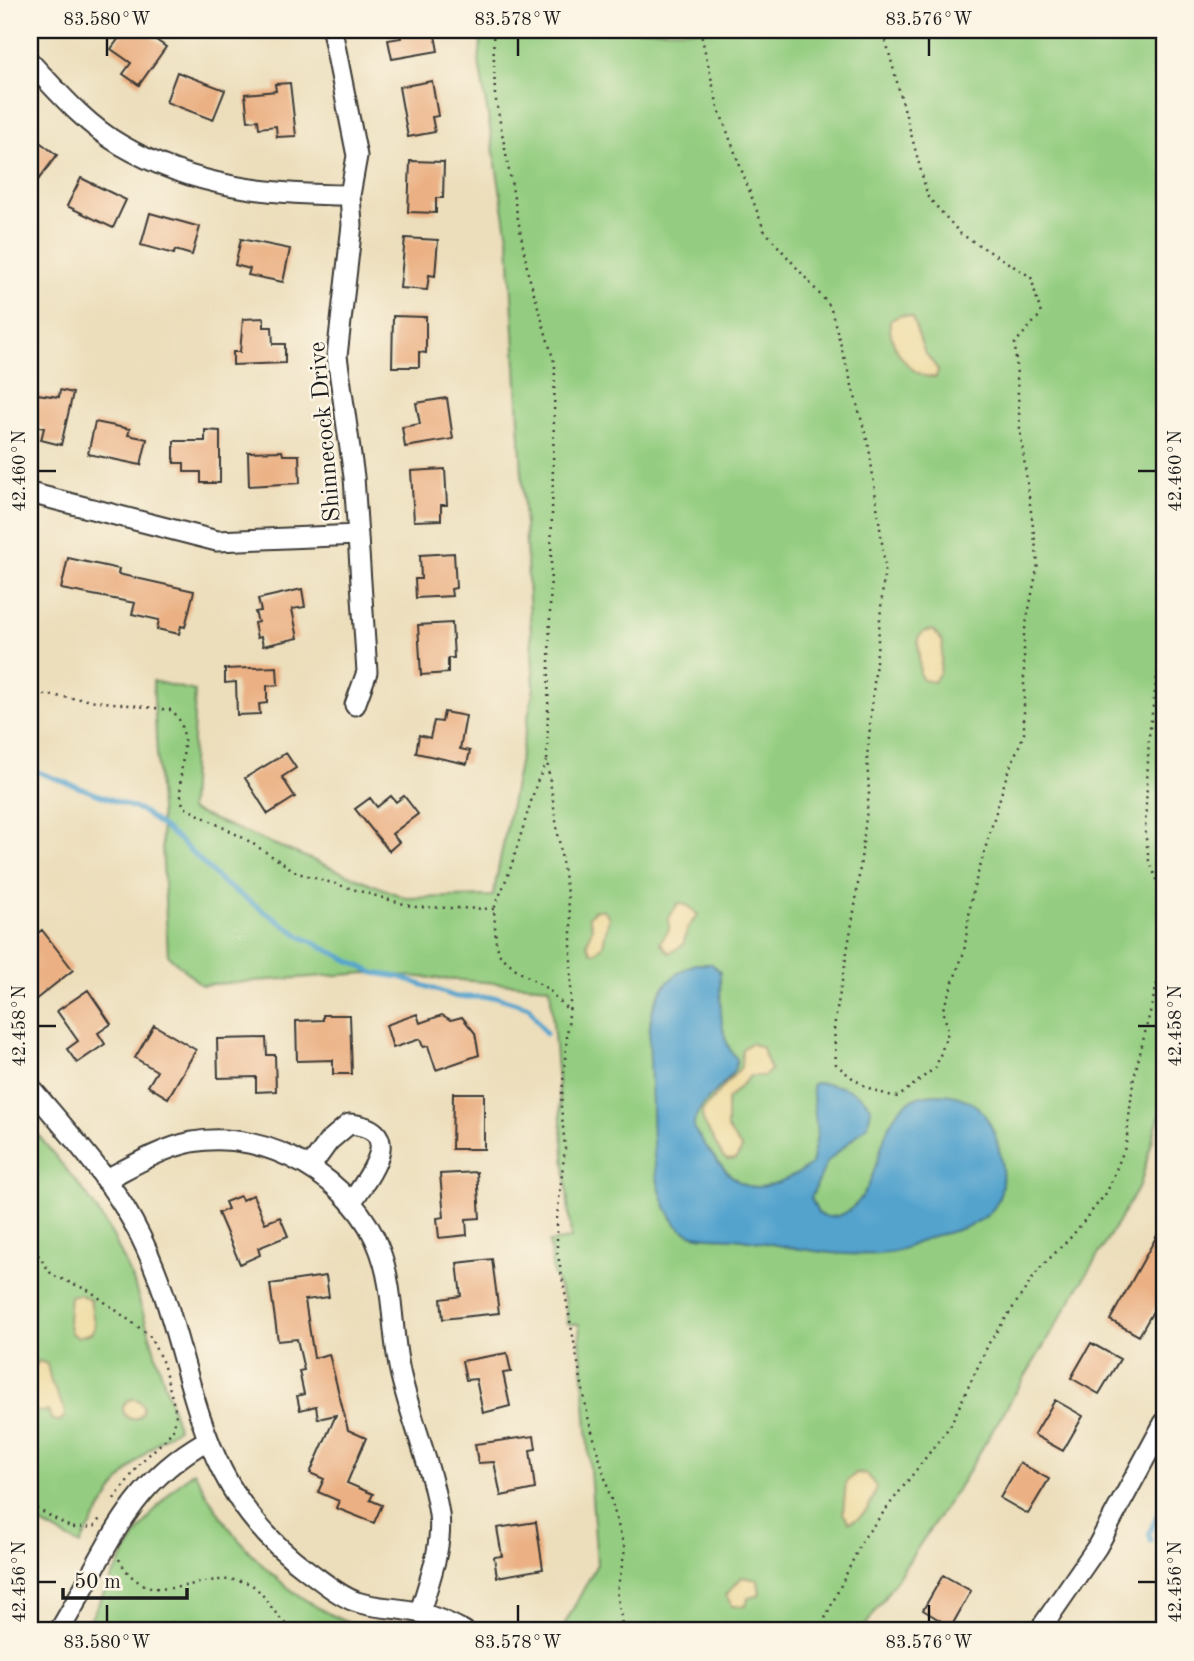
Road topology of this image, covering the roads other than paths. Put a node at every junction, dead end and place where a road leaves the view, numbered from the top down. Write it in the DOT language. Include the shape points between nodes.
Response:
graph roads {
  1 [pos="332,30"];
  2 [pos="30,62"];
  3 [pos="350,195"];
  4 [pos="30,493"];
  5 [pos="359,535"];
  6 [pos="355,705"];
  7 [pos="30,1087"];
  8 [pos="311,1166"];
  9 [pos="105,1180"];
  10 [pos="351,1203"];
  11 [pos="1164,1423"];
  12 [pos="206,1441"];
  13 [pos="420,1612"];
  14 [pos="59,1631"];
  15 [pos="172,1631"];
  16 [pos="181,1631"];
  17 [pos="462,1631"];
  18 [pos="1039,1631"];
  1 -- 3 [label="street, Shinnecock Drive" via="358,156"];
  2 -- 3 [label="street" via="67,102 120,144 190,177 287,195"];
  3 -- 5 [label="street, Shinnecock Drive" via="352,226 337,356"];
  4 -- 5 [label="street" via="217,541"];
  5 -- 6 [label="street, Shinnecock Drive" via="366,672"];
  7 -- 9 [label="street"];
  8 -- 9 [label="street" via="252,1144 192,1142"];
  8 -- 10 [label="street"];
  8 -- 10 [label="street" via="349,1124 363,1125 377,1137 382,1149 379,1163"];
  9 -- 12 [label="street" via="133,1222 156,1273"];
  10 -- 13 [label="street" via="367,1225 385,1267 400,1374 439,1515 438,1548"];
  11 -- 18 [label="street" via="1097,1547"];
  12 -- 13 [label="street" via="220,1471 266,1536 307,1571 356,1602"];
  12 -- 14 [label="street" via="152,1479 131,1504"];
  13 -- 17 [label="street"];
  15 -- 16 [label="lane"];
}
